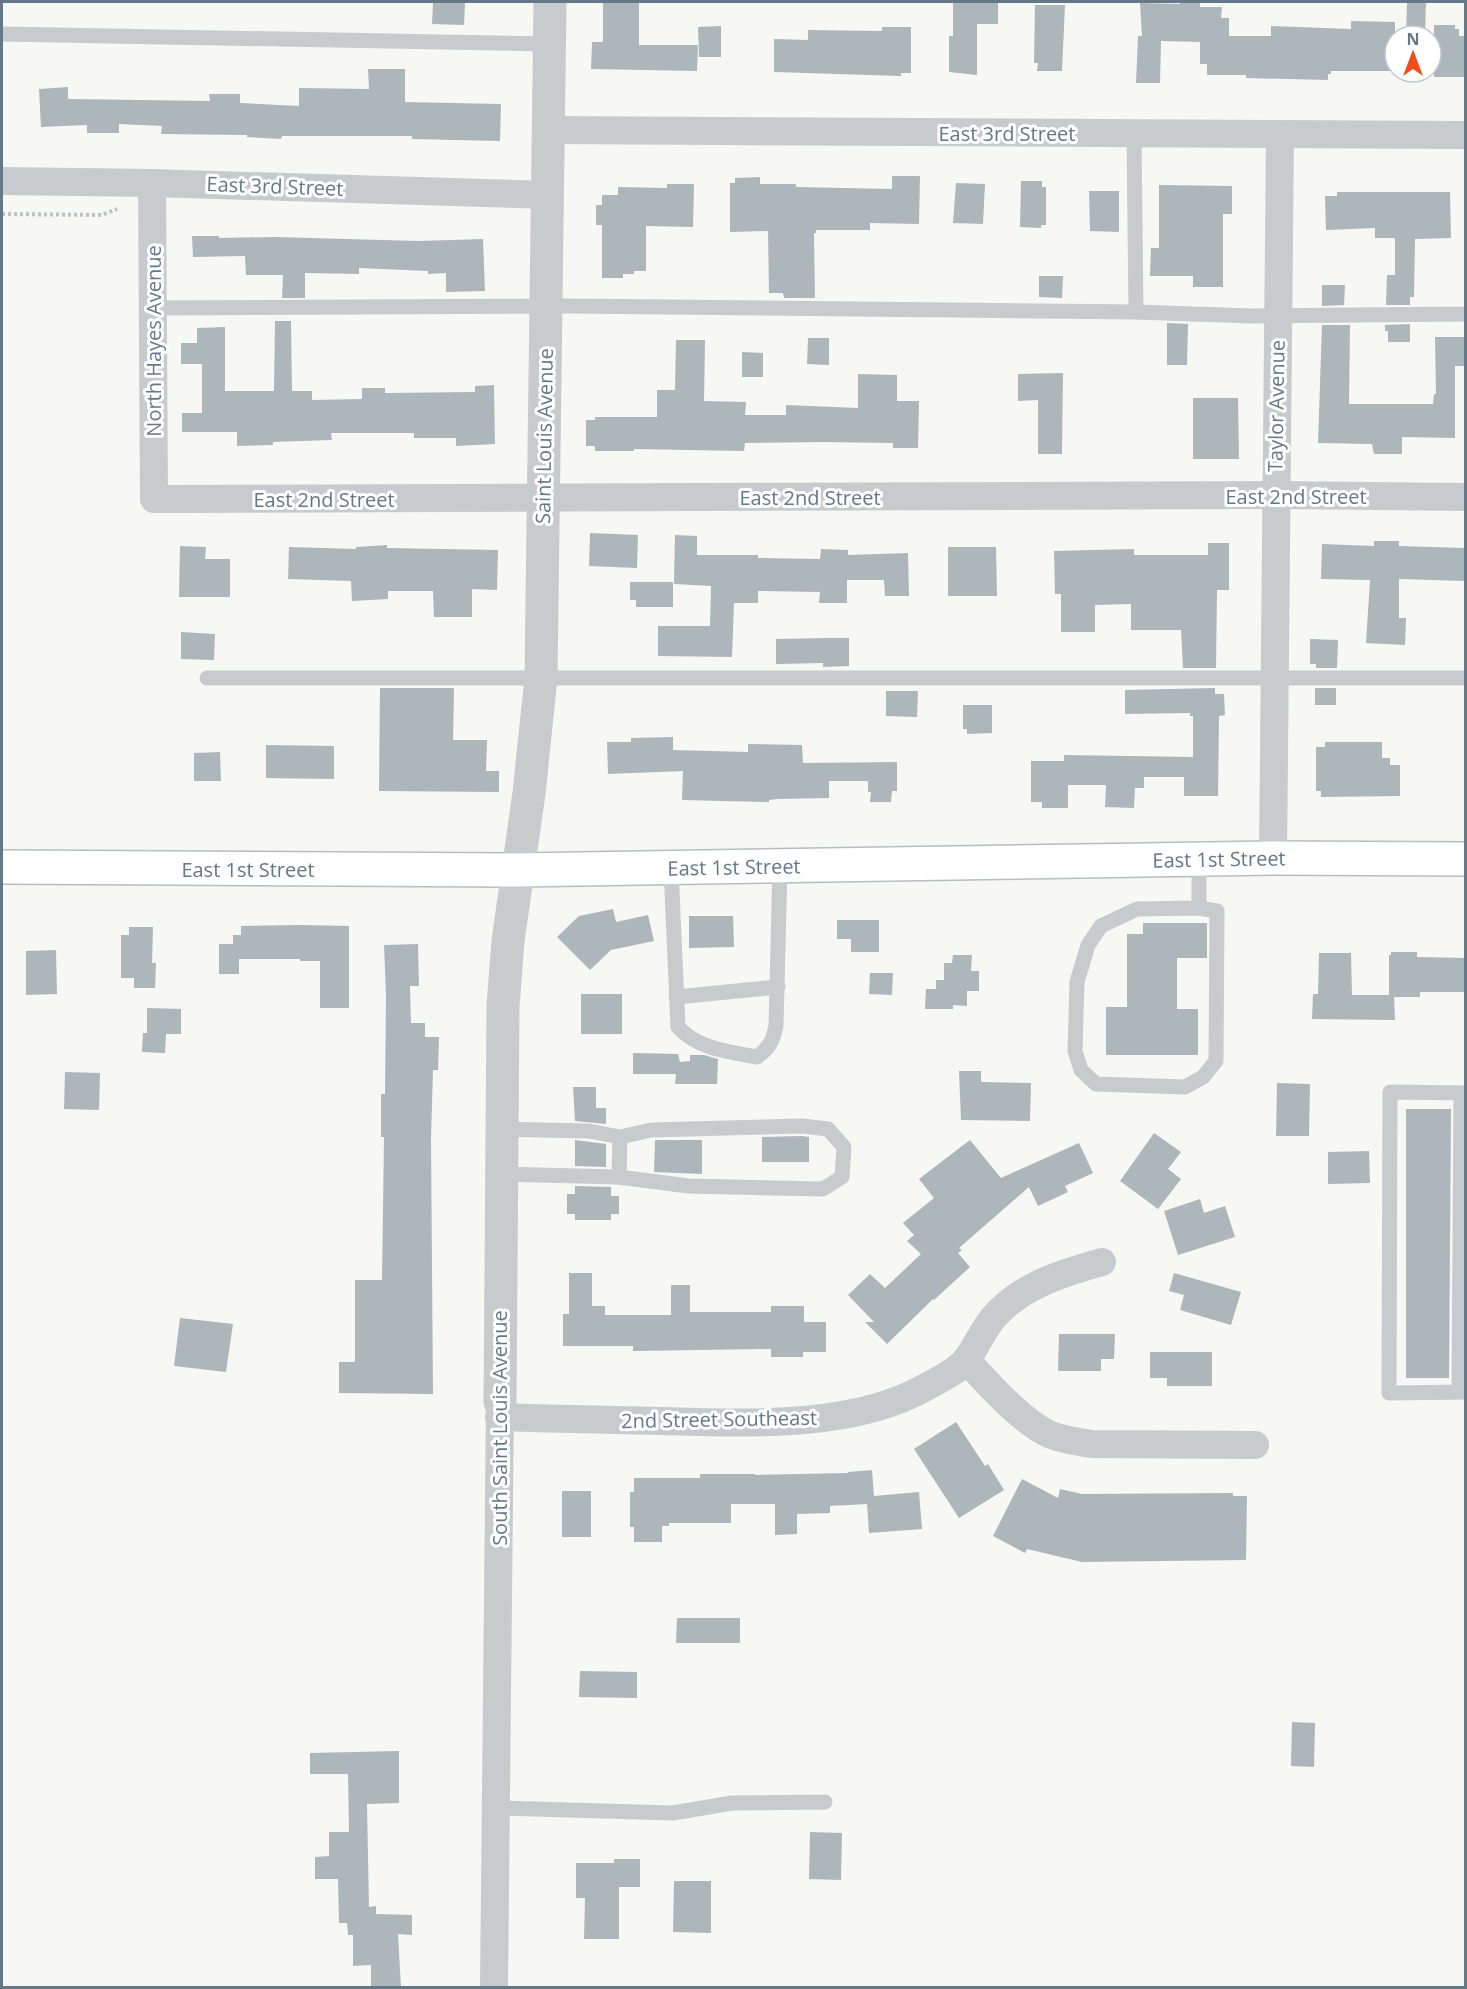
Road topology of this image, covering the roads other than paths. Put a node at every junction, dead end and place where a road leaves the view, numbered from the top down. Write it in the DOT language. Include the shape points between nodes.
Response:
graph roads {
  1 [pos="550,2"];
  2 [pos="2,34"];
  3 [pos="549,44"];
  4 [pos="548,130"];
  5 [pos="1134,133"];
  6 [pos="1280,134"];
  7 [pos="1466,135"];
  8 [pos="2,181"];
  9 [pos="152,183"];
  10 [pos="548,195"];
  11 [pos="546,306"];
  12 [pos="153,308"];
  13 [pos="1136,312"];
  14 [pos="1466,314"];
  15 [pos="1277,315"];
  16 [pos="1275,495"];
  17 [pos="1466,497"];
  18 [pos="543,498"];
  19 [pos="154,499"];
  20 [pos="207,678"];
  21 [pos="541,678"];
  22 [pos="1274,678"];
  23 [pos="1466,678"];
  24 [pos="1273,858"];
  25 [pos="1466,859"];
  26 [pos="1199,860"];
  27 [pos="780,866"];
  28 [pos="2,867"];
  29 [pos="671,868"];
  30 [pos="518,870"];
  31 [pos="1199,908"];
  32 [pos="778,987"];
  33 [pos="676,997"];
  34 [pos="1463,1093"];
  35 [pos="502,1128"];
  36 [pos="620,1137"];
  37 [pos="501,1174"];
  38 [pos="619,1177"];
  39 [pos="1463,1239"];
  40 [pos="1102,1262"];
  41 [pos="966,1360"];
  42 [pos="1462,1392"];
  43 [pos="499,1410"];
  44 [pos="1255,1445"];
  45 [pos="825,1802"];
  46 [pos="496,1808"];
  47 [pos="494,1988"];
  1 -- 3 [label="street, Saint Louis Avenue"];
  2 -- 3 [label="lane"];
  3 -- 4 [label="street, Saint Louis Avenue"];
  4 -- 5 [label="street, East 3rd Street"];
  4 -- 10 [label="street, Saint Louis Avenue"];
  5 -- 6 [label="street, East 3rd Street"];
  5 -- 13 [label="lane"];
  6 -- 7 [label="street, East 3rd Street"];
  6 -- 15 [label="street, Taylor Avenue"];
  8 -- 9 [label="street, East 3rd Street"];
  9 -- 10 [label="street, East 3rd Street"];
  9 -- 12 [label="street, North Hayes Avenue"];
  10 -- 11 [label="street, Saint Louis Avenue"];
  11 -- 12 [label="lane"];
  11 -- 13 [label="lane"];
  11 -- 18 [label="street, Saint Louis Avenue"];
  12 -- 19 [label="street, North Hayes Avenue"];
  13 -- 15 [label="lane"];
  14 -- 15 [label="lane"];
  15 -- 16 [label="street, Taylor Avenue"];
  16 -- 17 [label="street, East 2nd Street"];
  16 -- 18 [label="street, East 2nd Street"];
  16 -- 22 [label="street, Taylor Avenue"];
  18 -- 19 [label="street, East 2nd Street"];
  18 -- 21 [label="street, Saint Louis Avenue"];
  20 -- 21 [label="lane"];
  21 -- 22 [label="lane"];
  21 -- 30 [label="street, Saint Louis Avenue"];
  22 -- 23 [label="lane"];
  22 -- 24 [label="street, Taylor Avenue"];
  24 -- 25 [label="main road, East 1st Street"];
  24 -- 26 [label="main road, East 1st Street"];
  26 -- 27 [label="main road, East 1st Street"];
  26 -- 31 [label="lane"];
  27 -- 29 [label="main road, East 1st Street"];
  27 -- 32 [label="lane"];
  28 -- 30 [label="main road, East 1st Street"];
  29 -- 30 [label="main road, East 1st Street"];
  29 -- 33 [label="lane"];
  30 -- 35 [label="street, South Saint Louis Avenue" via="502,1006"];
  31 -- 31 [label="lane" via="1137,909 1101,926 1088,945 1077,982 1075,1051 1081,1070 1096,1084 1185,1087 1203,1077 1216,1061 1217,911"];
  32 -- 33 [label="lane"];
  32 -- 33 [label="lane" via="773,1039 757,1057 718,1050 688,1038 678,1027"];
  34 -- 39 [label="lane"];
  34 -- 42 [label="lane" via="1390,1092 1389,1393"];
  35 -- 36 [label="lane" via="589,1131"];
  35 -- 37 [label="street, South Saint Louis Avenue"];
  36 -- 38 [label="lane"];
  36 -- 38 [label="lane" via="651,1130 802,1126 828,1129 844,1147 842,1177 823,1189 688,1186"];
  37 -- 38 [label="lane"];
  37 -- 43 [label="street, South Saint Louis Avenue"];
  39 -- 42 [label="lane"];
  40 -- 41 [label="street" via="1056,1275 1022,1293 996,1316"];
  41 -- 43 [label="street, 2nd Street Southeast" via="902,1400 835,1417 731,1422"];
  41 -- 44 [label="street" via="1005,1401 1049,1434 1092,1444"];
  43 -- 46 [label="street, South Saint Louis Avenue"];
  45 -- 46 [label="lane" via="732,1803 673,1813"];
  46 -- 47 [label="street, South Saint Louis Avenue"];
}
